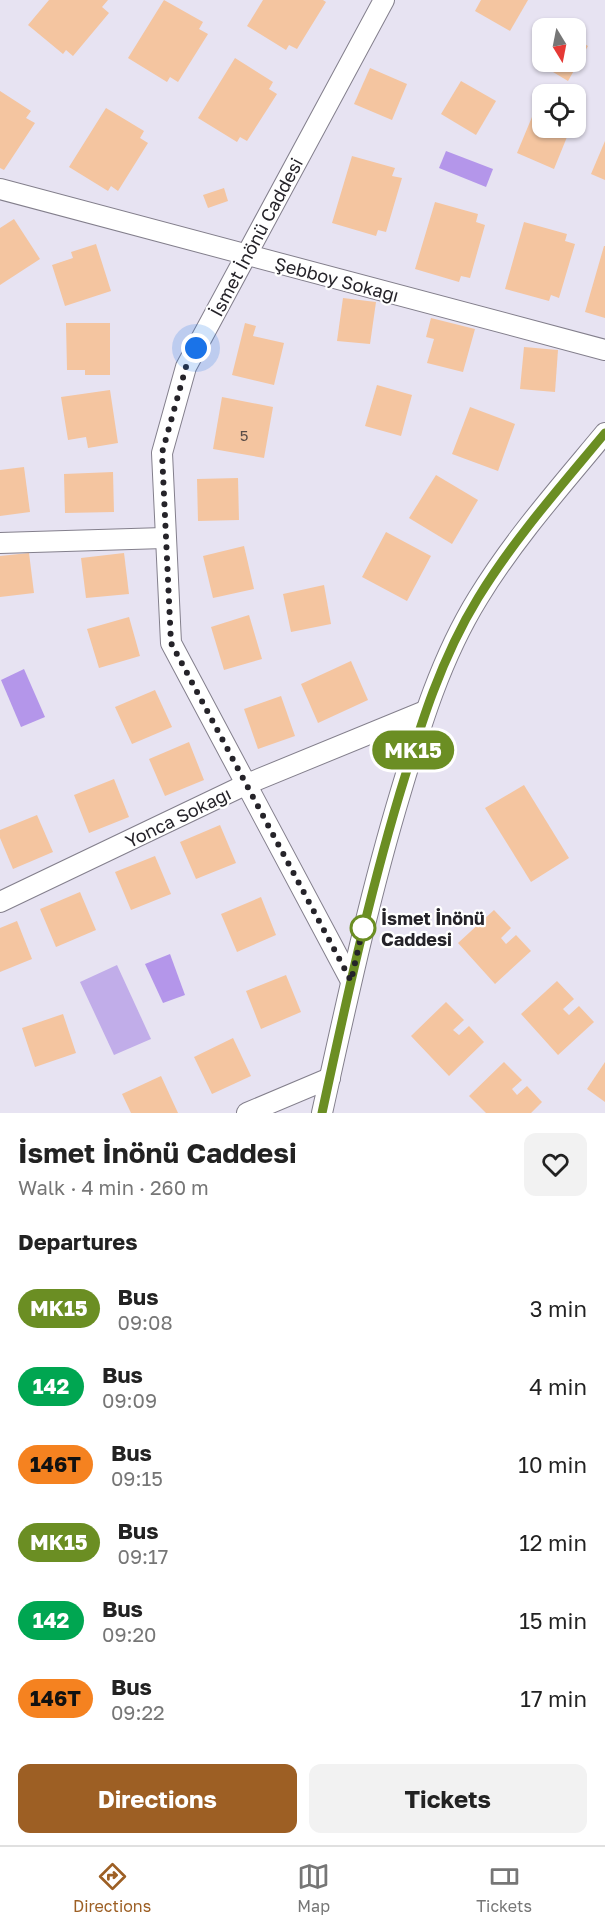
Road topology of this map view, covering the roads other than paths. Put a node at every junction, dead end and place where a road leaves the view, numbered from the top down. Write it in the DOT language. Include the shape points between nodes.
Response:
graph roads {
  1 [pos="384,0"];
  2 [pos="0,189"];
  3 [pos="246,254"];
  4 [pos="605,350"];
  5 [pos="605,433"];
  6 [pos="164,538"];
  7 [pos="0,543"];
  8 [pos="425,711"];
  9 [pos="247,784"];
  10 [pos="0,902"];
  11 [pos="351,981"];
  12 [pos="330,1078"];
  13 [pos="247,1113"];
  14 [pos="322,1113"];
  1 -- 3 [label="street, İsmet İnönü Caddesi"];
  2 -- 3 [label="street, Şebboy Sokağı"];
  3 -- 4 [label="street, Şebboy Sokağı"];
  3 -- 6 [label="street, İsmet İnönü Caddesi" via="186,367 162,453"];
  5 -- 8 [label="street" via="522,534 478,598 449,652"];
  6 -- 7 [label="street"];
  6 -- 9 [label="street, İsmet İnönü Caddesi" via="171,643"];
  8 -- 9 [label="street, Yonca Sokağı"];
  8 -- 11 [label="street" via="373,885"];
  9 -- 10 [label="street, Yonca Sokağı"];
  9 -- 11 [label="street, İsmet İnönü Caddesi"];
  11 -- 12 [label="street"];
  12 -- 13 [label="street"];
  12 -- 14 [label="street"];
}
